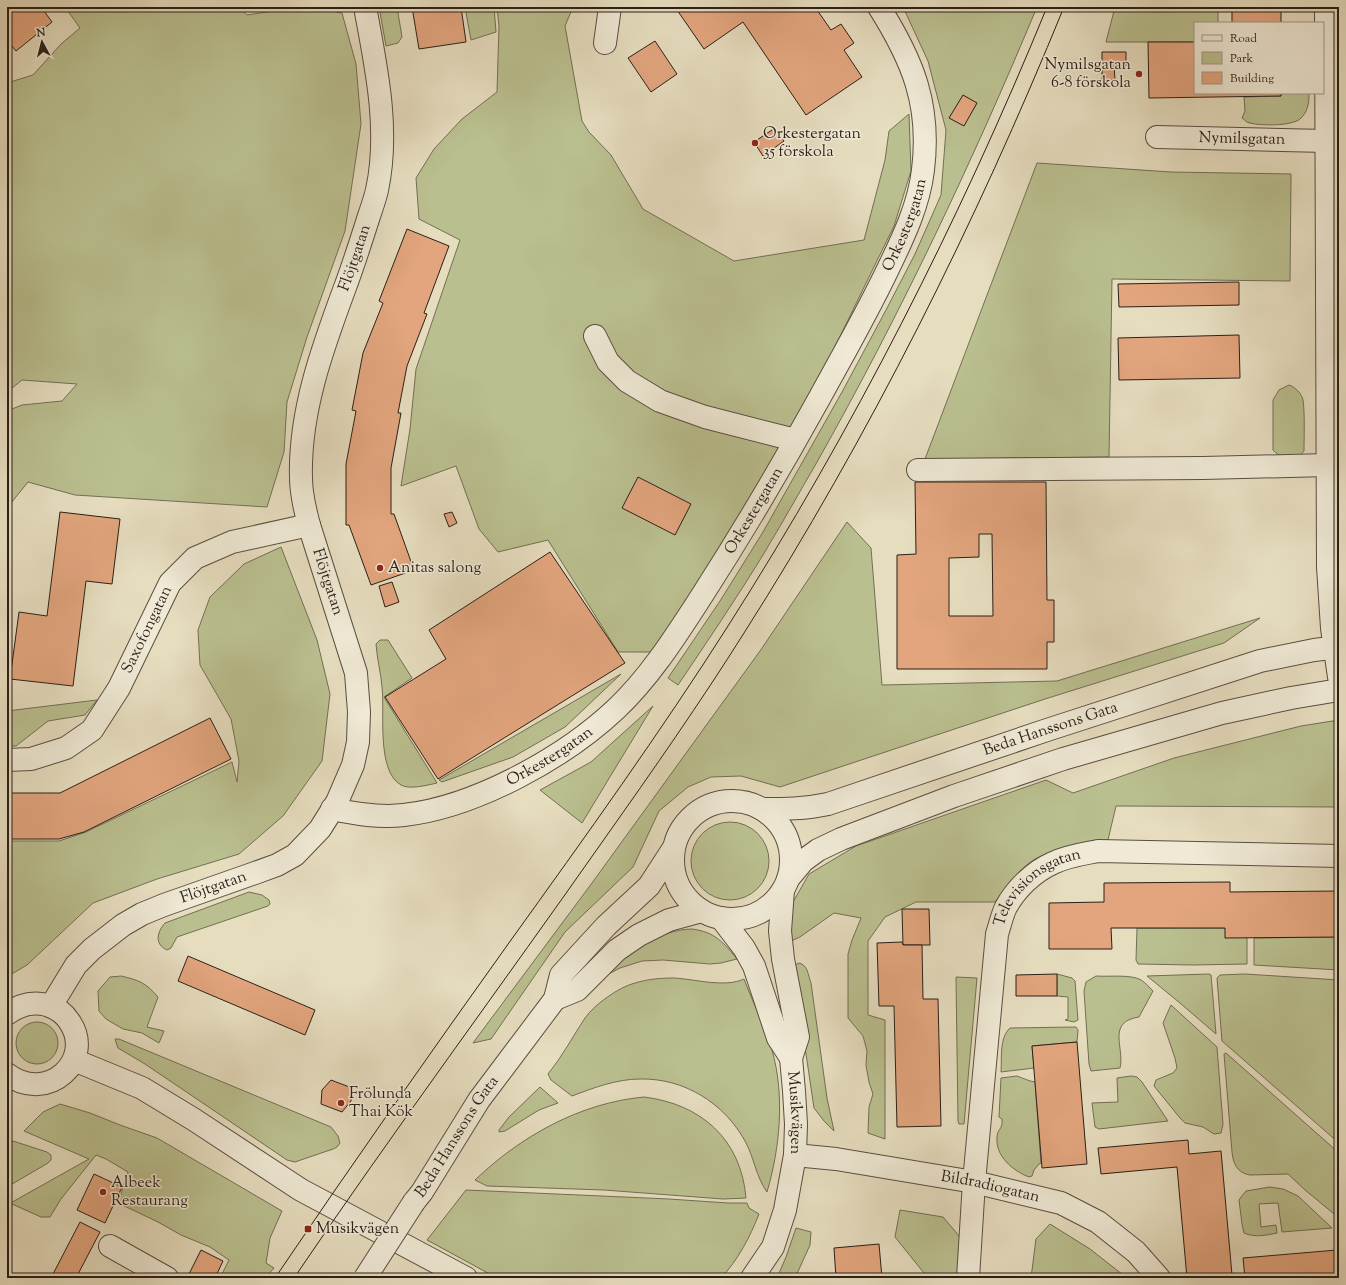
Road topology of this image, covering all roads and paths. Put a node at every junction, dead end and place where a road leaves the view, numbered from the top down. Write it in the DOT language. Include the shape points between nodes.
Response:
graph roads {
  1 [pos="365,7"];
  2 [pos="610,7"];
  3 [pos="879,7"];
  4 [pos="1331,12"];
  5 [pos="605,43"];
  6 [pos="1157,137"];
  7 [pos="1327,141"];
  8 [pos="595,336"];
  9 [pos="1334,368"];
  10 [pos="796,440"];
  11 [pos="1328,465"];
  12 [pos="918,470"];
  13 [pos="309,525"];
  14 [pos="1335,597"];
  15 [pos="1337,647"];
  16 [pos="1339,677"];
  17 [pos="1339,690"];
  18 [pos="7,760"];
  19 [pos="332,809"];
  20 [pos="762,809"];
  21 [pos="674,849"];
  22 [pos="1339,856"];
  23 [pos="786,884"];
  24 [pos="712,915"];
  25 [pos="555,999"];
  26 [pos="51,1006"];
  27 [pos="7,1014"];
  28 [pos="791,1058"];
  29 [pos="74,1060"];
  30 [pos="9,1081"];
  31 [pos="795,1155"];
  32 [pos="974,1182"];
  33 [pos="110,1246"];
  34 [pos="167,1278"];
  35 [pos="365,1278"];
  36 [pos="466,1278"];
  37 [pos="752,1278"];
  38 [pos="968,1278"];
  39 [pos="1159,1278"];
  1 -- 13 [label="street, Flöjtgatan" via="381,119 381,156 377,190 359,250 329,329 309,395 302,437 301,478"];
  2 -- 5 [label="street"];
  3 -- 10 [label="street, Orkestergatan" via="905,52 917,84 924,126 923,173 918,196 902,241 859,326"];
  4 -- 7 [label="street"];
  6 -- 7 [label="street, Nymilsgatan"];
  7 -- 9 [label="street"];
  8 -- 10 [label="street" via="608,362 627,381 660,401 705,417"];
  9 -- 11 [label="street"];
  10 -- 19 [label="street, Orkestergatan" via="730,552 650,672 616,709 585,735 503,785 432,810 396,815 362,815"];
  11 -- 12 [label="street"];
  11 -- 14 [label="street" via="1328,567"];
  13 -- 18 [label="street, Saxofongatan" via="232,542 195,558 170,583 119,688 92,730 66,748 32,759"];
  13 -- 19 [label="street, Flöjtgatan" via="356,673 358,742 353,765"];
  14 -- 15 [label="street"];
  15 -- 16 [label="street"];
  15 -- 20 [label="street, Beda Hanssons Gata" via="1260,661 828,804 788,810"];
  17 -- 23 [label="street, Beda Hanssons Gata" via="1222,713 1063,759 954,796 818,850 803,861"];
  19 -- 26 [label="street, Flöjtgatan" via="320,829 295,855 277,865 164,905 123,925 76,965"];
  20 -- 21 [label="street, Beda Hanssons Gata" via="732,801 707,806 687,822"];
  20 -- 23 [label="street, Beda Hanssons Gata" via="777,822 787,839 791,858"];
  21 -- 24 [label="street, Beda Hanssons Gata" via="674,873 678,885 692,904"];
  21 -- 25 [label="street, Beda Hanssons Gata" via="649,886 606,926 561,975"];
  22 -- 32 [label="street, Televisionsgatan" via="1098,851 1052,863 1032,877 1017,891 1006,909 997,934"];
  23 -- 24 [label="street, Beda Hanssons Gata" via="770,905 752,916 731,919"];
  23 -- 28 [label="street, Musikvägen" via="780,931 798,1037"];
  24 -- 25 [label="street, Beda Hanssons Gata" via="668,920 639,935 617,950 576,990"];
  24 -- 28 [label="street, Musikvägen" via="744,948 754,966 778,1038"];
  25 -- 35 [label="street, Beda Hanssons Gata, bridge" via="479,1100"];
  26 -- 27 [label="street" via="33,1003 15,1008"];
  26 -- 29 [label="street" via="59,1010 72,1024 76,1042"];
  28 -- 31 [label="street, Musikvägen" via="796,1124"];
  29 -- 30 [label="street" via="61,1076 52,1082 32,1085"];
  29 -- 36 [label="street" via="142,1088 193,1118 301,1190"];
  31 -- 32 [label="street, Bildradiogatan" via="836,1159"];
  31 -- 37 [label="street, Musikvägen" via="785,1210 773,1246"];
  32 -- 38 [label="street, Televisionsgatan"];
  32 -- 39 [label="street, Bildradiogatan" via="1061,1203 1098,1222 1136,1252"];
  33 -- 34 [label="street"];
}
